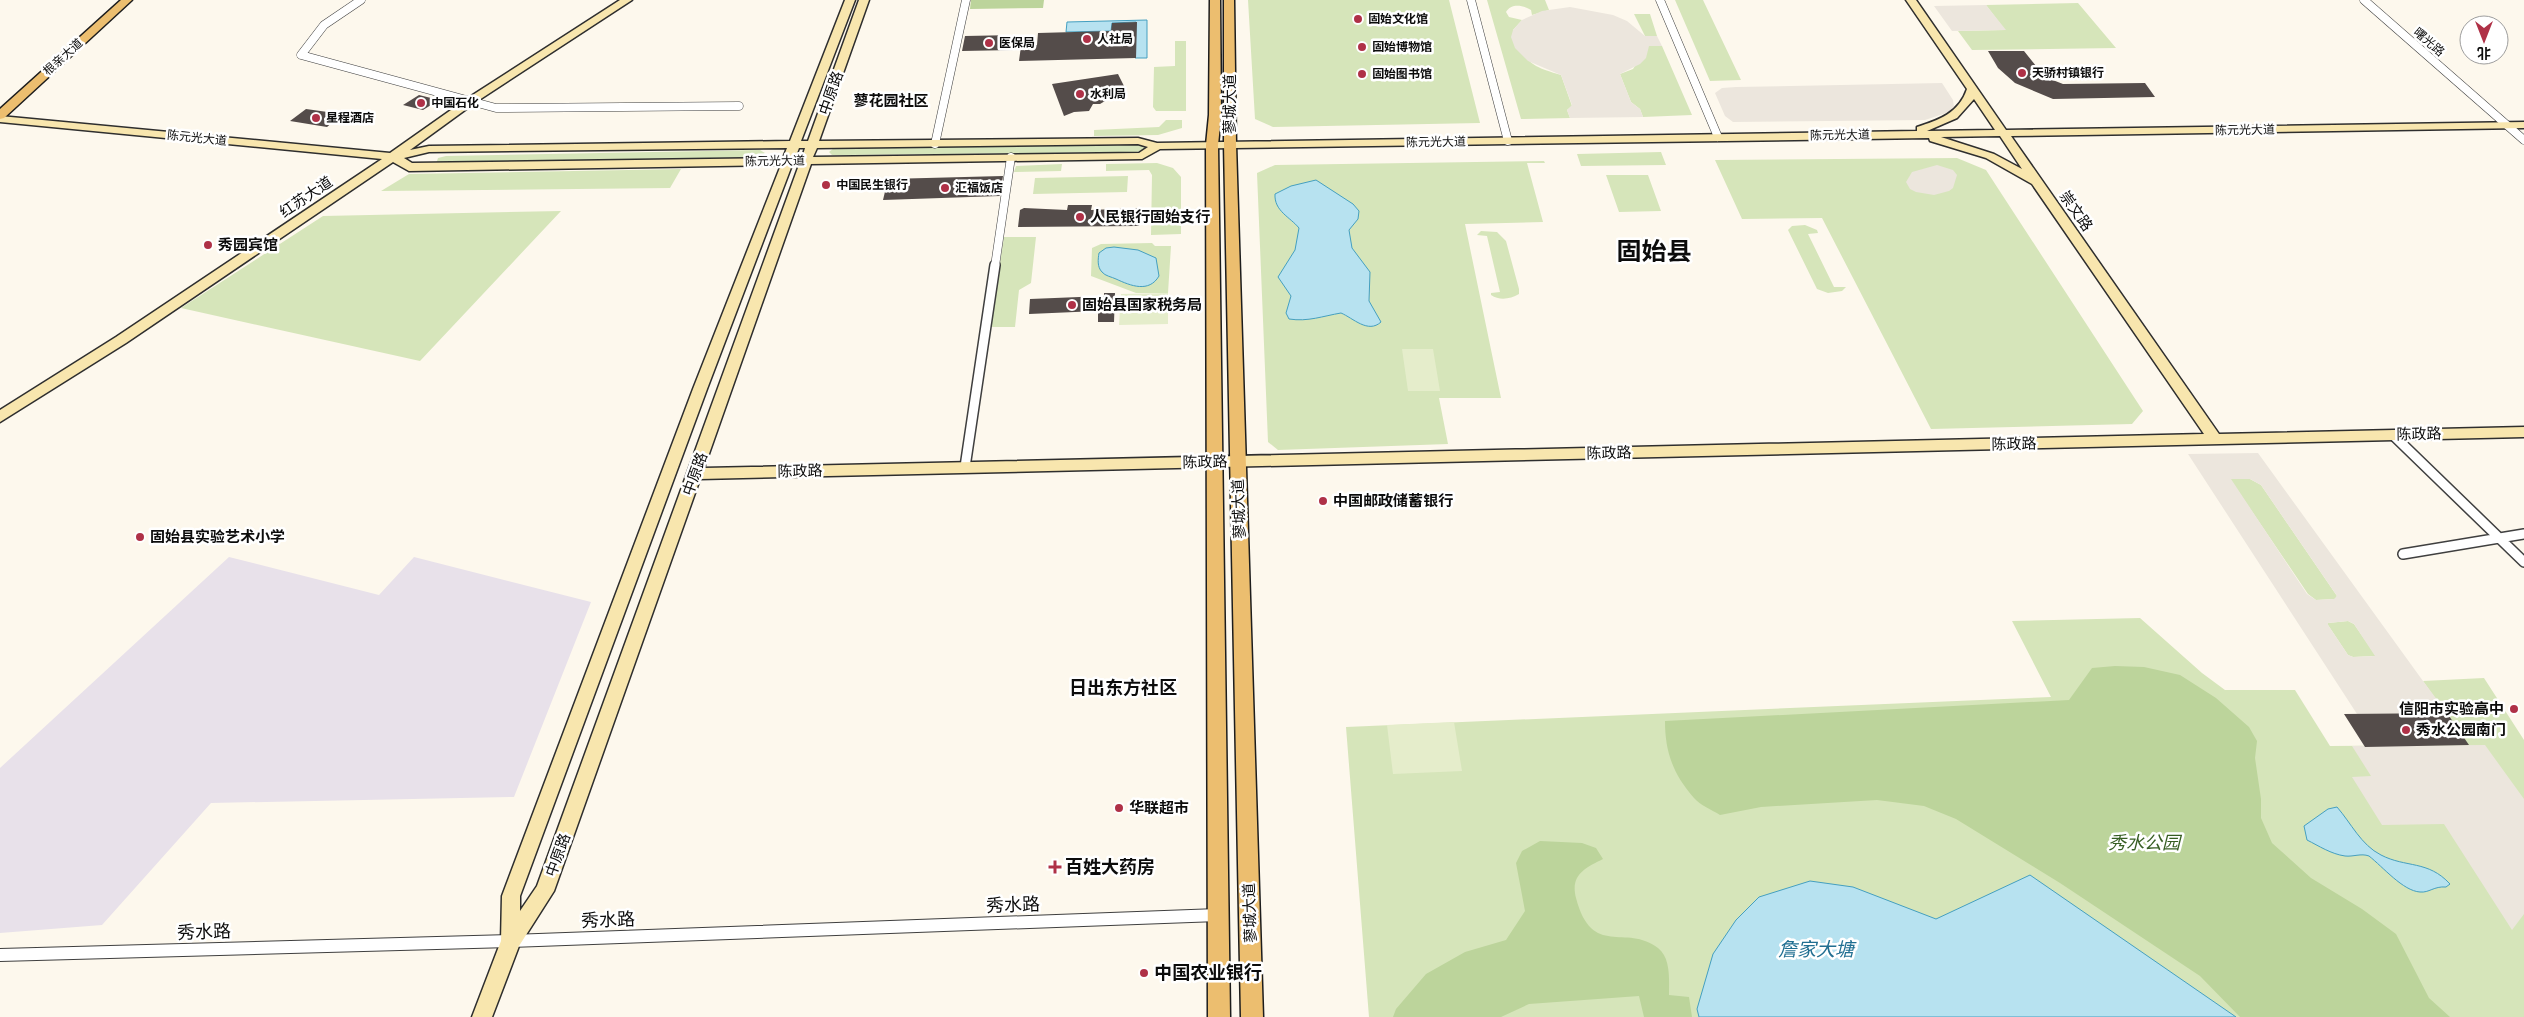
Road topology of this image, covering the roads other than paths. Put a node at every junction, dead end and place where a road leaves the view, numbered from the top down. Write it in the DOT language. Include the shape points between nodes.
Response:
graph roads {
  1 [pos="127,0"];
  2 [pos="361,0"];
  3 [pos="627,0"];
  4 [pos="850,0"];
  5 [pos="864,0"];
  6 [pos="966,0"];
  7 [pos="1215,0"];
  8 [pos="1229,0"];
  9 [pos="1471,0"];
  10 [pos="1660,0"];
  11 [pos="1911,0"];
  12 [pos="2364,0"];
  13 [pos="1973,88"];
  14 [pos="472,100"];
  15 [pos="739,106"];
  16 [pos="0,114"];
  17 [pos="0,119"];
  18 [pos="2507,125"];
  19 [pos="2524,125"];
  20 [pos="2004,133"];
  21 [pos="1908,134"];
  22 [pos="1718,137"];
  23 [pos="2524,140"];
  24 [pos="1508,141"];
  25 [pos="813,144"];
  26 [pos="935,144"];
  27 [pos="1230,144"];
  28 [pos="796,145"];
  29 [pos="1212,145"];
  30 [pos="1157,146"];
  31 [pos="394,157"];
  32 [pos="1011,157"];
  33 [pos="790,160"];
  34 [pos="808,160"];
  35 [pos="2037,182"];
  36 [pos="0,417"];
  37 [pos="2524,432"];
  38 [pos="2393,435"];
  39 [pos="2215,439"];
  40 [pos="1215,461"];
  41 [pos="1237,461"];
  42 [pos="964,467"];
  43 [pos="695,474"];
  44 [pos="2524,534"];
  45 [pos="2500,538"];
  46 [pos="2403,554"];
  47 [pos="2524,562"];
  48 [pos="1218,915"];
  49 [pos="511,941"];
  50 [pos="0,955"];
  51 [pos="482,1017"];
  52 [pos="1219,1017"];
  53 [pos="1252,1017"];
  1 -- 16 [label="main road, 根亲大道"];
  2 -- 14 [label="street" via="324,25 300,55"];
  3 -- 14 [label="main road, 红苏大道"];
  4 -- 28 [label="main road, 中原路"];
  5 -- 25 [label="main road, 中原路"];
  6 -- 26 [label="street"];
  7 -- 29 [label="main road, 蓼城大道"];
  8 -- 27 [label="main road, 蓼城大道"];
  9 -- 24 [label="street"];
  10 -- 22 [label="street"];
  11 -- 13 [label="main road, 崇文路"];
  12 -- 18 [label="street, 曙光路"];
  13 -- 20 [label="main road, 崇文路"];
  13 -- 21 [label="main road" via="1971,96 1953,118"];
  14 -- 15 [label="street" via="496,108"];
  14 -- 31 [label="main road, 红苏大道"];
  17 -- 31 [label="main road, 陈元光大道"];
  18 -- 19 [label="main road, 陈元光大道"];
  18 -- 20 [label="main road, 陈元光大道"];
  18 -- 23 [label="street, 曙光路"];
  20 -- 21 [label="main road, 陈元光大道"];
  20 -- 35 [label="main road, 崇文路"];
  21 -- 22 [label="main road, 陈元光大道"];
  21 -- 35 [label="main road" via="1972,149"];
  22 -- 24 [label="main road, 陈元光大道"];
  24 -- 27 [label="main road, 陈元光大道"];
  25 -- 26 [label="main road, 陈元光大道"];
  25 -- 28 [label="main road, 陈元光大道"];
  25 -- 34 [label="main road, 中原路"];
  26 -- 30 [label="main road, 陈元光大道" via="1138,141"];
  27 -- 29 [label="main road, 陈元光大道"];
  27 -- 41 [label="main road, 蓼城大道"];
  28 -- 31 [label="main road, 陈元光大道" via="429,149"];
  28 -- 33 [label="main road, 中原路"];
  29 -- 30 [label="main road, 陈元光大道"];
  29 -- 40 [label="main road, 蓼城大道"];
  30 -- 32 [label="main road, 陈元光大道" via="1142,156"];
  31 -- 33 [label="main road, 陈元光大道" via="408,167"];
  31 -- 36 [label="main road, 红苏大道"];
  32 -- 34 [label="main road, 陈元光大道"];
  32 -- 42 [label="street"];
  33 -- 34 [label="main road, 陈元光大道"];
  33 -- 49 [label="main road, 中原路" via="700,389 511,896"];
  34 -- 43 [label="main road, 中原路"];
  35 -- 39 [label="main road, 崇文路"];
  37 -- 38 [label="main road, 陈政路"];
  38 -- 39 [label="main road, 陈政路"];
  38 -- 45 [label="street"];
  39 -- 41 [label="main road, 陈政路"];
  40 -- 41 [label="main road, 陈政路"];
  40 -- 42 [label="main road, 陈政路"];
  40 -- 48 [label="main road, 蓼城大道"];
  41 -- 53 [label="main road, 蓼城大道"];
  42 -- 43 [label="main road, 陈政路"];
  43 -- 49 [label="main road, 中原路" via="545,892"];
  44 -- 45 [label="street"];
  45 -- 46 [label="street"];
  45 -- 47 [label="street"];
  48 -- 49 [label="street, 秀水路"];
  48 -- 52 [label="main road, 蓼城大道"];
  49 -- 50 [label="street, 秀水路"];
  49 -- 51 [label="main road, 中原路"];
}
